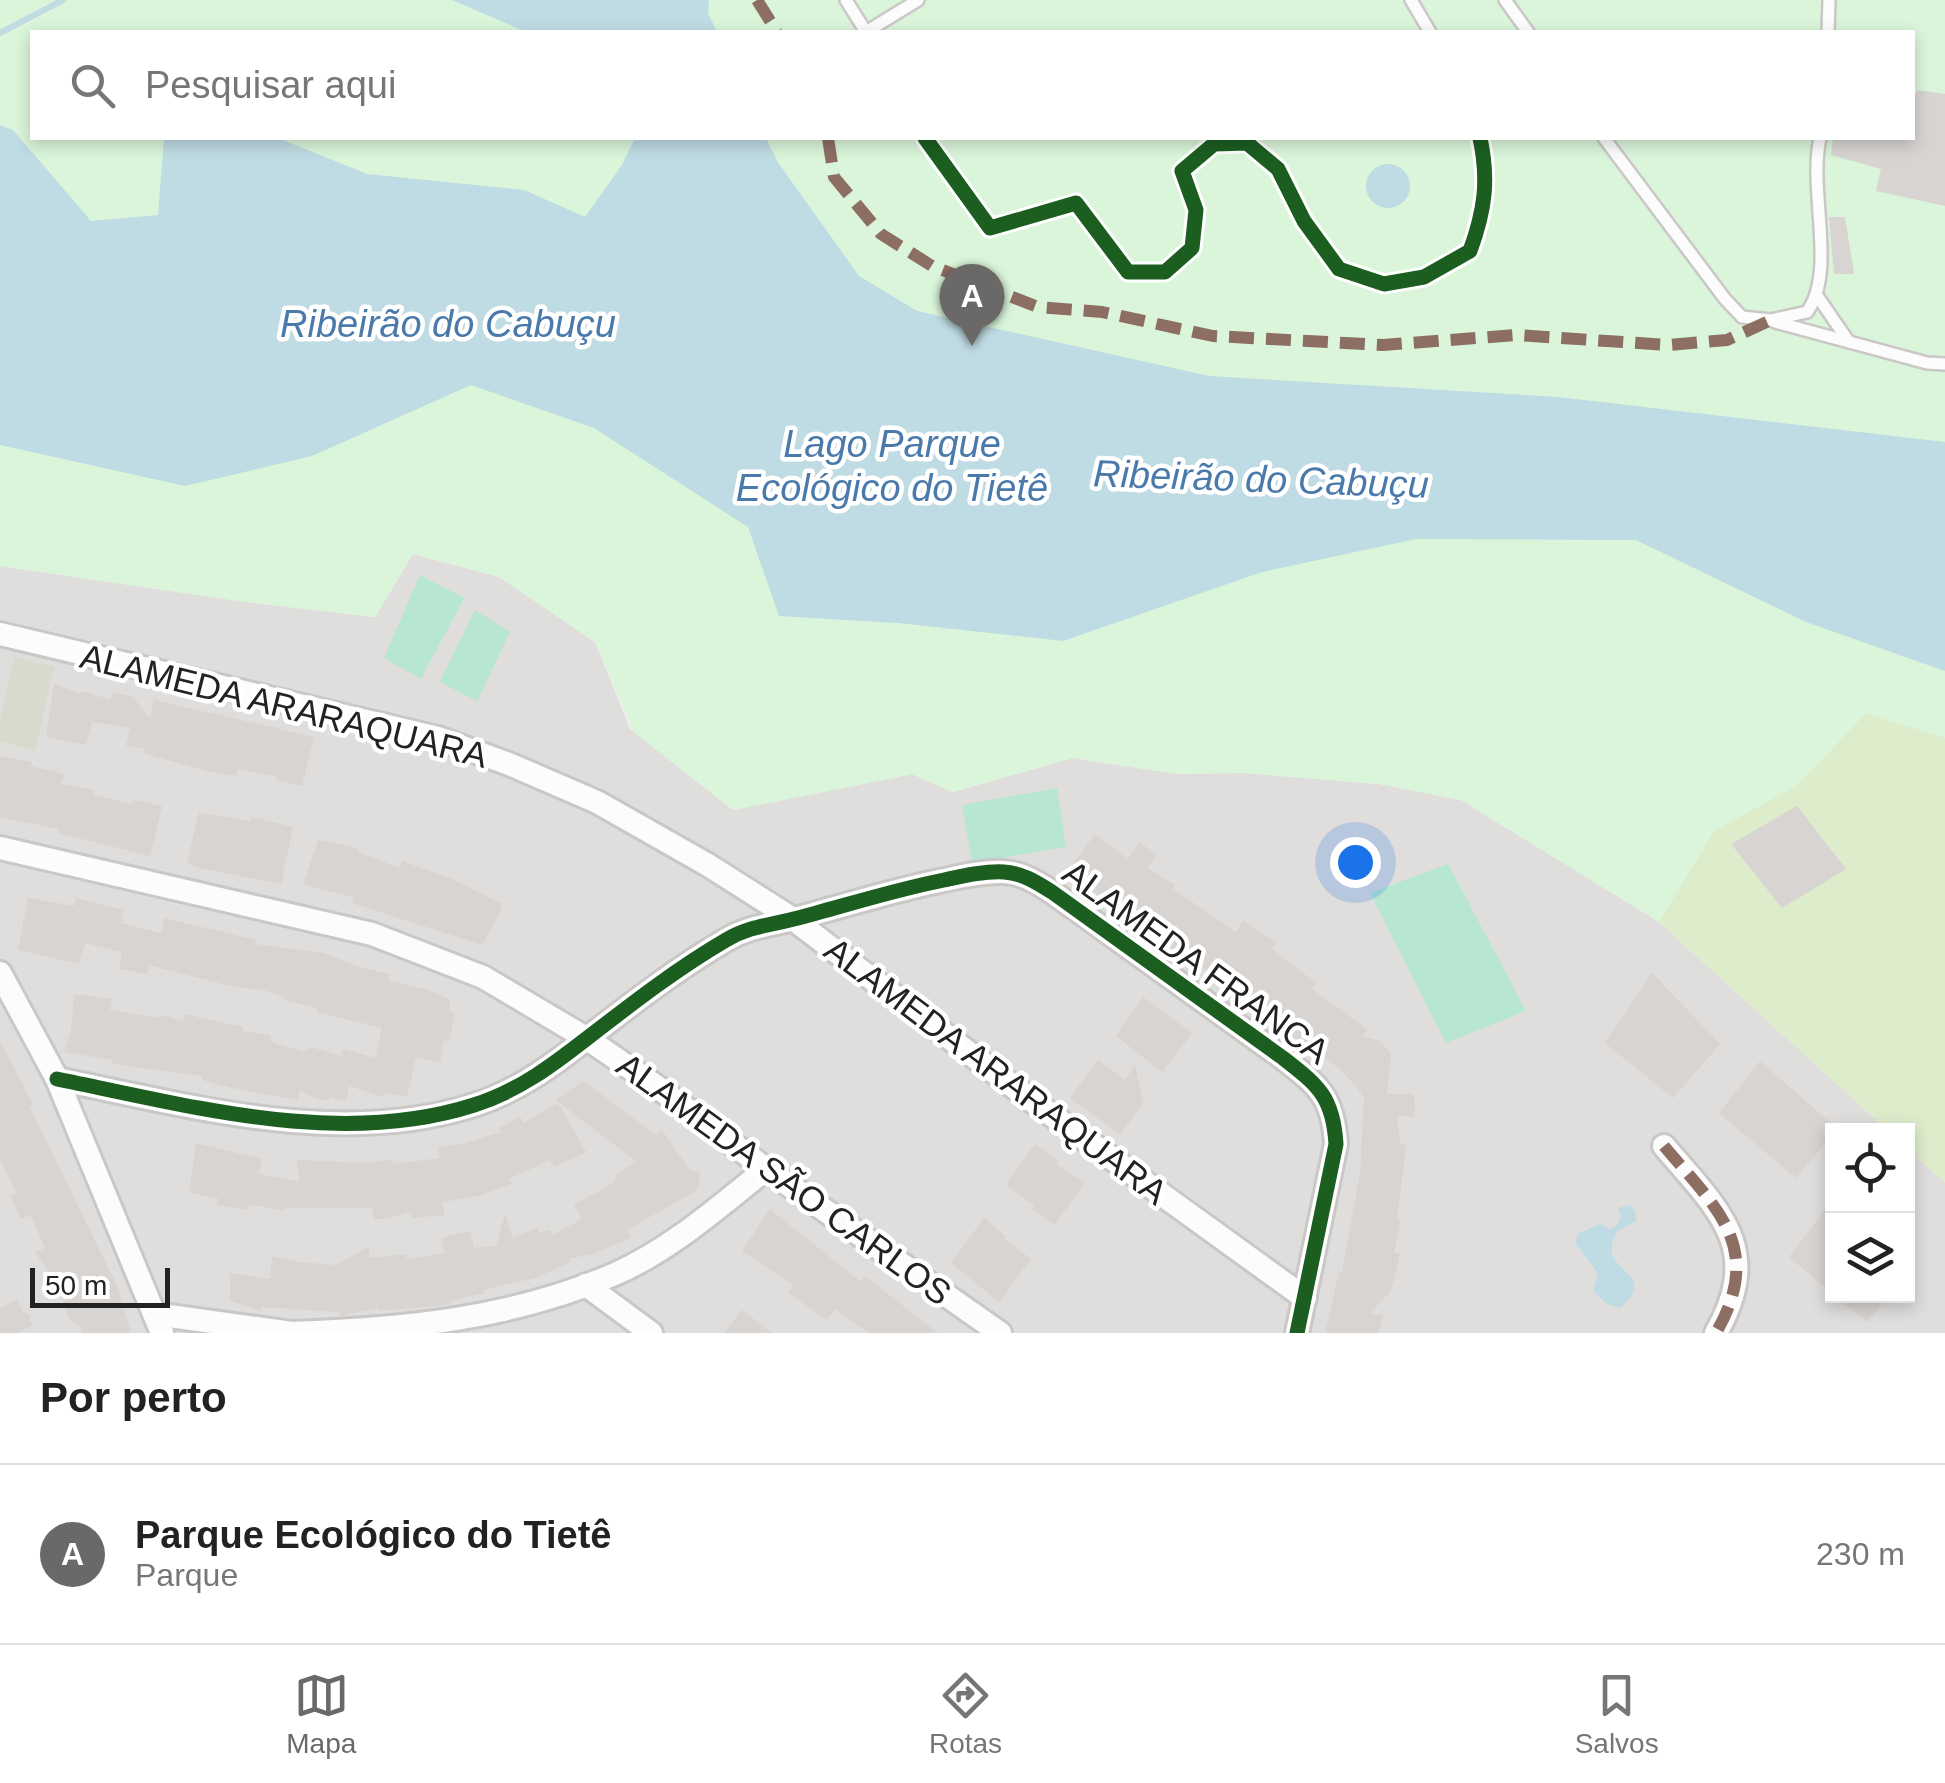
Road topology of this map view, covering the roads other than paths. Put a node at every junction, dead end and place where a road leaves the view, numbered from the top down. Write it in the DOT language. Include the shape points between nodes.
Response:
graph roads {
  1 [pos="846,0"];
  2 [pos="918,0"];
  3 [pos="1411,0"];
  4 [pos="1507,0"];
  5 [pos="1830,0"];
  6 [pos="865,30"];
  7 [pos="869,30"];
  8 [pos="1429,30"];
  9 [pos="1528,30"];
  10 [pos="1828,30"];
  11 [pos="926,140"];
  12 [pos="1480,140"];
  13 [pos="1605,140"];
  14 [pos="1820,140"];
  15 [pos="1818,297"];
  16 [pos="1771,320"];
  17 [pos="1849,342"];
  18 [pos="1945,364"];
  19 [pos="0,634"];
  20 [pos="0,848"];
  21 [pos="793,919"];
  22 [pos="0,974"];
  23 [pos="586,1038"];
  24 [pos="56,1079"];
  25 [pos="1664,1146"];
  26 [pos="766,1169"];
  27 [pos="586,1284"];
  28 [pos="1304,1298"];
  29 [pos="158,1324"];
  30 [pos="389,1331"];
  31 [pos="292,1333"];
  32 [pos="651,1333"];
  33 [pos="1000,1333"];
  34 [pos="1297,1333"];
  35 [pos="1716,1333"];
  1 -- 6 [label="lane"];
  2 -- 7 [label="lane"];
  3 -- 8 [label="lane"];
  4 -- 9 [label="lane"];
  5 -- 10 [label="lane"];
  11 -- 12 [label="lane" via="990,228 1076,203 1128,272 1164,272 1192,248 1196,210 1182,171 1214,144 1247,143 1278,170 1339,269 1384,284 1424,278 1470,251 1484,212"];
  13 -- 16 [label="lane" via="1724,299 1742,317"];
  14 -- 15 [label="lane" via="1814,164"];
  15 -- 16 [label="lane" via="1807,312"];
  15 -- 17 [label="lane"];
  16 -- 17 [label="lane"];
  17 -- 18 [label="lane"];
  19 -- 21 [label="street, ALAMEDA ARARAQUARA" via="438,738 597,802"];
  20 -- 23 [label="street, ALAMEDA SÃO CARLOS" via="372,934 483,978"];
  21 -- 23 [label="street, ALAMEDA FRANCA" via="728,938"];
  21 -- 28 [label="street, ALAMEDA ARARAQUARA"];
  21 -- 28 [label="street, ALAMEDA FRANCA" via="968,875 1018,874 1283,1058 1314,1082 1334,1118 1336,1144"];
  22 -- 24 [label="street"];
  23 -- 24 [label="street, ALAMEDA FRANCA" via="530,1079 474,1105 360,1126 304,1124"];
  23 -- 26 [label="street, ALAMEDA SÃO CARLOS"];
  24 -- 29 [label="street"];
  25 -- 35 [label="street" via="1728,1225 1737,1256 1729,1310"];
  26 -- 27 [label="street" via="663,1246"];
  26 -- 33 [label="street, ALAMEDA SÃO CARLOS"];
  27 -- 30 [label="street" via="527,1307"];
  27 -- 32 [label="street"];
  28 -- 34 [label="street, ALAMEDA FRANCA"];
  29 -- 31 [label="street"];
  30 -- 31 [label="street"];
}
